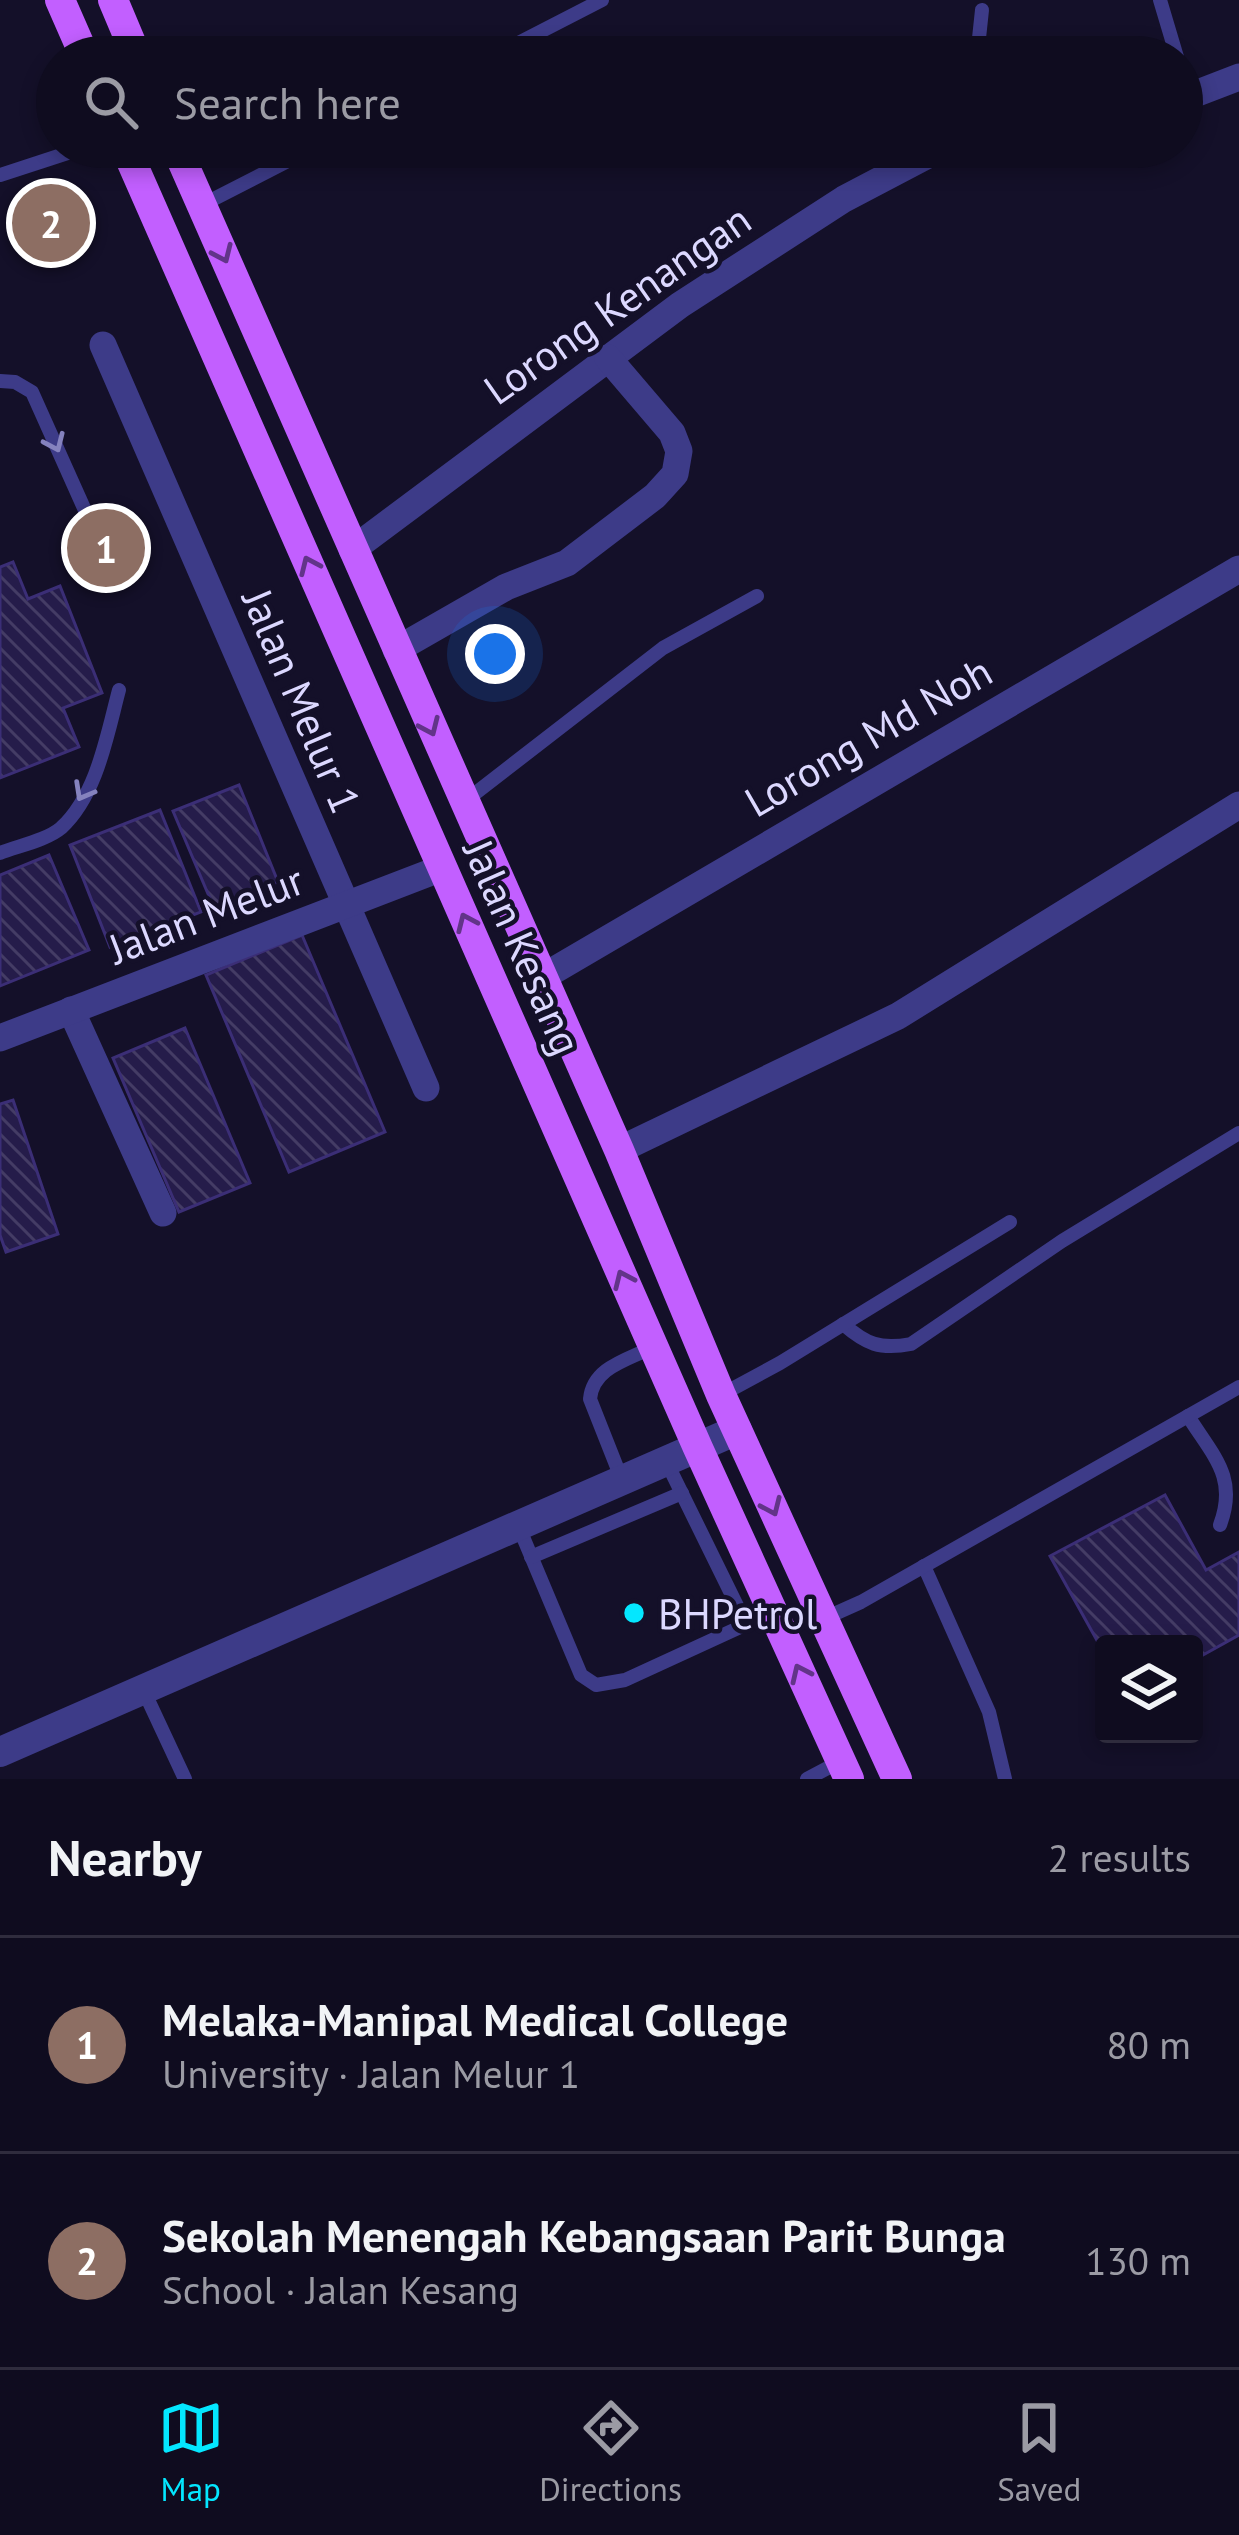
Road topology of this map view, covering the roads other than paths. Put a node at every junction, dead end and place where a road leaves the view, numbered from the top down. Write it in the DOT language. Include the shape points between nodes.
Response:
graph roads {
  1 [pos="60,0"];
  2 [pos="113,0"];
  3 [pos="602,0"];
  4 [pos="1160,0"];
  5 [pos="982,10"];
  6 [pos="76,36"];
  7 [pos="128,36"];
  8 [pos="531,36"];
  9 [pos="979,36"];
  10 [pos="1171,36"];
  11 [pos="1239,77"];
  12 [pos="1203,86"];
  13 [pos="36,163"];
  14 [pos="134,168"];
  15 [pos="185,168"];
  16 [pos="274,168"];
  17 [pos="903,168"];
  18 [pos="0,175"];
  19 [pos="202,205"];
  20 [pos="103,346"];
  21 [pos="608,358"];
  22 [pos="0,381"];
  23 [pos="92,526"];
  24 [pos="352,550"];
  25 [pos="1239,569"];
  26 [pos="758,596"];
  27 [pos="396,650"];
  28 [pos="118,690"];
  29 [pos="464,802"];
  30 [pos="1239,805"];
  31 [pos="0,853"];
  32 [pos="442,868"];
  33 [pos="346,905"];
  34 [pos="541,978"];
  35 [pos="71,1010"];
  36 [pos="0,1038"];
  37 [pos="427,1088"];
  38 [pos="1239,1133"];
  39 [pos="619,1150"];
  40 [pos="163,1213"];
  41 [pos="1010,1222"];
  42 [pos="843,1324"];
  43 [pos="653,1347"];
  44 [pos="1239,1387"];
  45 [pos="733,1388"];
  46 [pos="1188,1416"];
  47 [pos="737,1430"];
  48 [pos="698,1448"];
  49 [pos="666,1461"];
  50 [pos="622,1480"];
  51 [pos="682,1493"];
  52 [pos="518,1525"];
  53 [pos="1220,1525"];
  54 [pos="531,1557"];
  55 [pos="924,1566"];
  56 [pos="759,1618"];
  57 [pos="823,1619"];
  58 [pos="142,1688"];
  59 [pos="0,1752"];
  60 [pos="845,1770"];
  61 [pos="184,1779"];
  62 [pos="807,1779"];
  63 [pos="897,1779"];
  64 [pos="1005,1779"];
  1 -- 6 [label="main road"];
  2 -- 7 [label="main road"];
  3 -- 8 [label="lane"];
  4 -- 10 [label="lane"];
  5 -- 9 [label="lane"];
  11 -- 12 [label="street"];
  13 -- 18 [label="lane"];
  32 -- 14 [label="main road, Jalan Kesang, one-way"];
  15 -- 19 [label="main road, Jalan Kesang"];
  16 -- 19 [label="lane"];
  17 -- 21 [label="street, Lorong Kenangan"];
  19 -- 24 [label="main road, Jalan Kesang, one-way"];
  20 -- 33 [label="street, Jalan Melur 1"];
  21 -- 24 [label="street, Lorong Kenangan"];
  21 -- 27 [label="street" via="672,433 675,474 567,563 506,587"];
  22 -- 23 [label="lane, one-way" via="32,392"];
  24 -- 27 [label="main road, Jalan Kesang"];
  25 -- 34 [label="street, Lorong Md Noh"];
  26 -- 29 [label="lane" via="664,648"];
  27 -- 29 [label="main road, Jalan Kesang, one-way"];
  28 -- 31 [label="lane, one-way" via="103,753 59,830"];
  29 -- 34 [label="main road, Jalan Kesang"];
  30 -- 39 [label="street" via="898,1016"];
  32 -- 33 [label="street, Jalan Melur"];
  43 -- 32 [label="main road, Jalan Kesang, one-way"];
  33 -- 35 [label="street, Jalan Melur"];
  33 -- 37 [label="street, Jalan Melur 1"];
  34 -- 39 [label="main road, Jalan Kesang"];
  35 -- 36 [label="street, Jalan Melur"];
  35 -- 40 [label="street"];
  38 -- 42 [label="lane" via="911,1344 865,1343"];
  39 -- 45 [label="main road, Jalan Kesang"];
  41 -- 42 [label="lane"];
  42 -- 45 [label="lane"];
  43 -- 48 [label="main road, Jalan Kesang"];
  43 -- 50 [label="lane" via="591,1385"];
  44 -- 46 [label="lane"];
  45 -- 47 [label="main road, Jalan Kesang"];
  46 -- 53 [label="lane" via="1228,1480"];
  46 -- 55 [label="lane"];
  47 -- 48 [label="street"];
  47 -- 57 [label="main road, Jalan Kesang, one-way"];
  48 -- 49 [label="street"];
  48 -- 56 [label="main road, Jalan Kesang"];
  49 -- 50 [label="street"];
  49 -- 51 [label="lane"];
  50 -- 52 [label="street"];
  51 -- 54 [label="lane"];
  51 -- 56 [label="lane"];
  52 -- 54 [label="lane"];
  52 -- 58 [label="street"];
  54 -- 56 [label="lane" via="581,1675 596,1685"];
  55 -- 57 [label="lane"];
  55 -- 64 [label="lane" via="989,1712"];
  60 -- 56 [label="main road, Jalan Kesang, one-way"];
  57 -- 63 [label="main road, Jalan Kesang"];
  58 -- 59 [label="street"];
  58 -- 61 [label="lane"];
  60 -- 62 [label="lane"];
}
